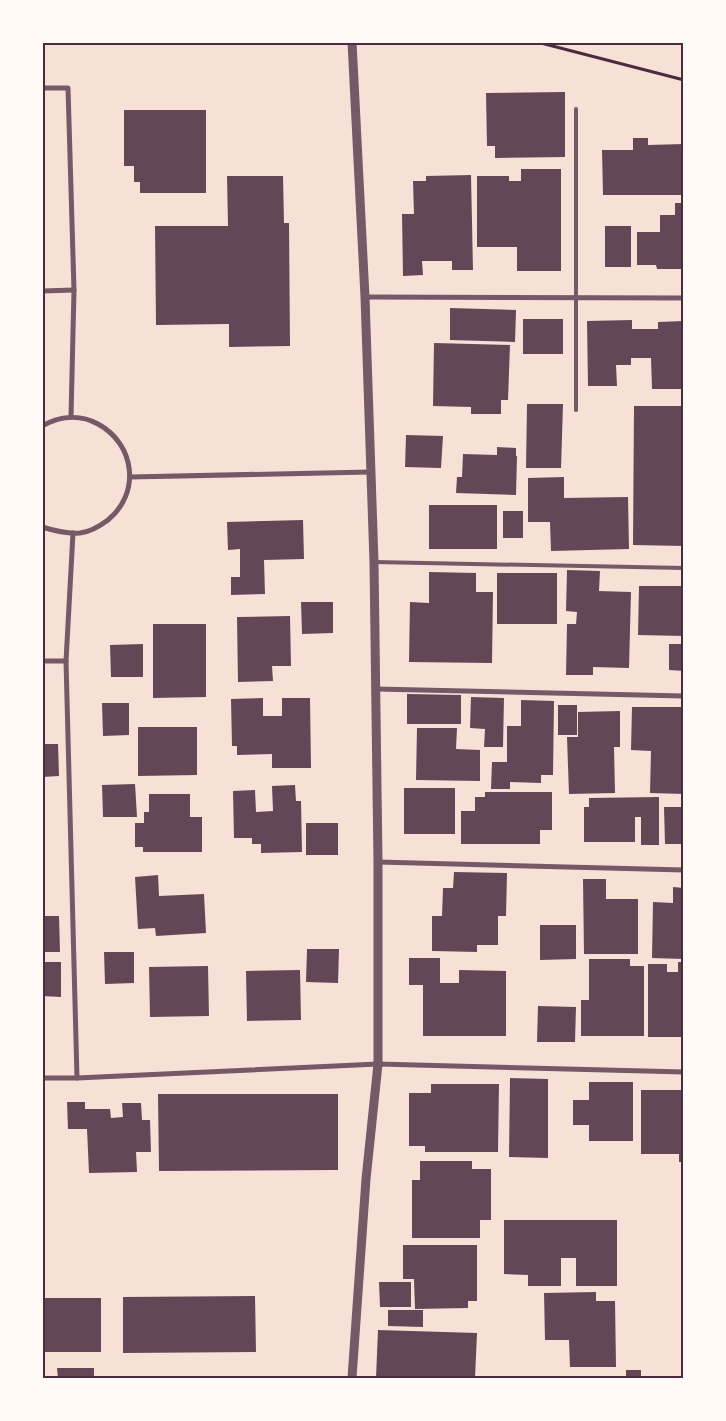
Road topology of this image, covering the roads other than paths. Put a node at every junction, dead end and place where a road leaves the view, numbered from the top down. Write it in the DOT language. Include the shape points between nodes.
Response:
graph roads {
  1 [pos="352,42"];
  2 [pos="42,88"];
  3 [pos="576,109"];
  4 [pos="74,290"];
  5 [pos="42,291"];
  6 [pos="364,297"];
  7 [pos="576,298"];
  8 [pos="684,298"];
  9 [pos="576,410"];
  10 [pos="71,417"];
  11 [pos="42,426"];
  12 [pos="370,472"];
  13 [pos="130,477"];
  14 [pos="42,527"];
  15 [pos="73,533"];
  16 [pos="374,562"];
  17 [pos="684,568"];
  18 [pos="42,661"];
  19 [pos="66,661"];
  20 [pos="376,689"];
  21 [pos="684,696"];
  22 [pos="378,862"];
  23 [pos="684,870"];
  24 [pos="378,1064"];
  25 [pos="684,1072"];
  26 [pos="42,1078"];
  27 [pos="76,1078"];
  28 [pos="352,1378"];
  1 -- 6 [label="street"];
  2 -- 4 [label="street" via="68,88"];
  3 -- 7 [label="lane"];
  4 -- 5 [label="street"];
  4 -- 10 [label="street"];
  6 -- 7 [label="street"];
  6 -- 12 [label="street"];
  7 -- 8 [label="street"];
  7 -- 9 [label="lane"];
  10 -- 11 [label="street" via="52,420"];
  10 -- 13 [label="street" via="90,420 106,428 119,441 127,458"];
  12 -- 13 [label="street"];
  12 -- 16 [label="street"];
  13 -- 15 [label="street" via="126,497 116,514 100,526"];
  14 -- 15 [label="street"];
  15 -- 19 [label="street"];
  16 -- 17 [label="lane"];
  16 -- 20 [label="street"];
  18 -- 19 [label="street"];
  19 -- 27 [label="street"];
  20 -- 21 [label="street"];
  20 -- 22 [label="street"];
  22 -- 23 [label="street"];
  22 -- 24 [label="street"];
  24 -- 25 [label="street"];
  24 -- 27 [label="street"];
  24 -- 28 [label="street"];
  26 -- 27 [label="street"];
}
